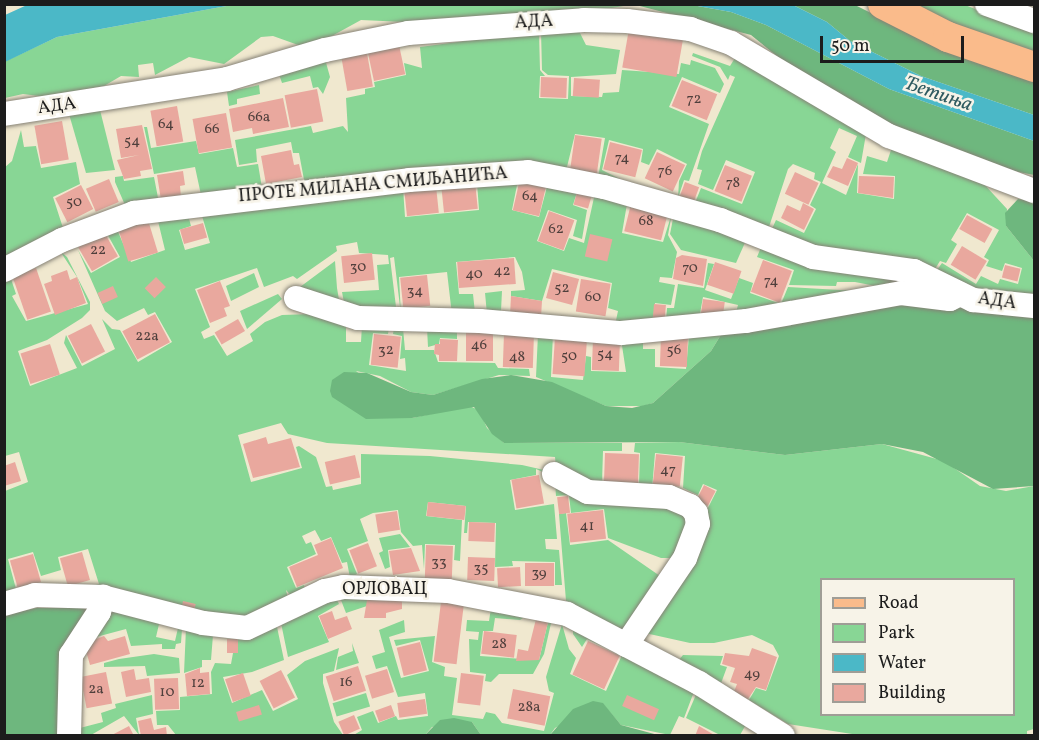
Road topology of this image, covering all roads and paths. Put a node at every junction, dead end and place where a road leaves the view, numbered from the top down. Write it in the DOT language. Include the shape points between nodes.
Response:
graph roads {
  1 [pos="883,4"];
  2 [pos="987,4"];
  3 [pos="1035,21"];
  4 [pos="1035,67"];
  5 [pos="4,114"];
  6 [pos="1035,190"];
  7 [pos="4,270"];
  8 [pos="960,294"];
  9 [pos="296,298"];
  10 [pos="1035,306"];
  11 [pos="554,474"];
  12 [pos="103,597"];
  13 [pos="4,604"];
  14 [pos="626,645"];
  15 [pos="69,735"];
  16 [pos="783,735"];
  1 -- 4 [label="main road" via="948,37"];
  2 -- 3 [label="street"];
  5 -- 6 [label="street, АДА" via="227,79 324,50 408,33 550,22 627,21 690,29 731,42 889,136"];
  7 -- 8 [label="street, ПРОТЕ МИЛАНА СМИЉАНИЋА" via="62,240 134,213 409,180 528,172 604,187 720,220 813,256 914,271"];
  8 -- 9 [label="street" via="950,299 901,293 747,321 621,333 480,321 358,318"];
  8 -- 10 [label="street, АДА" via="988,304"];
  11 -- 14 [label="street" via="588,492 669,497 696,513 698,524 685,558"];
  12 -- 13 [label="street, ОРЛОВАЦ" via="35,596"];
  12 -- 14 [label="street, ОРЛОВАЦ" via="203,623 247,628 325,591 367,586 419,588 560,612"];
  12 -- 15 [label="street" via="99,612 70,655"];
  14 -- 16 [label="street, ОРЛОВАЦ" via="699,683"];
}
